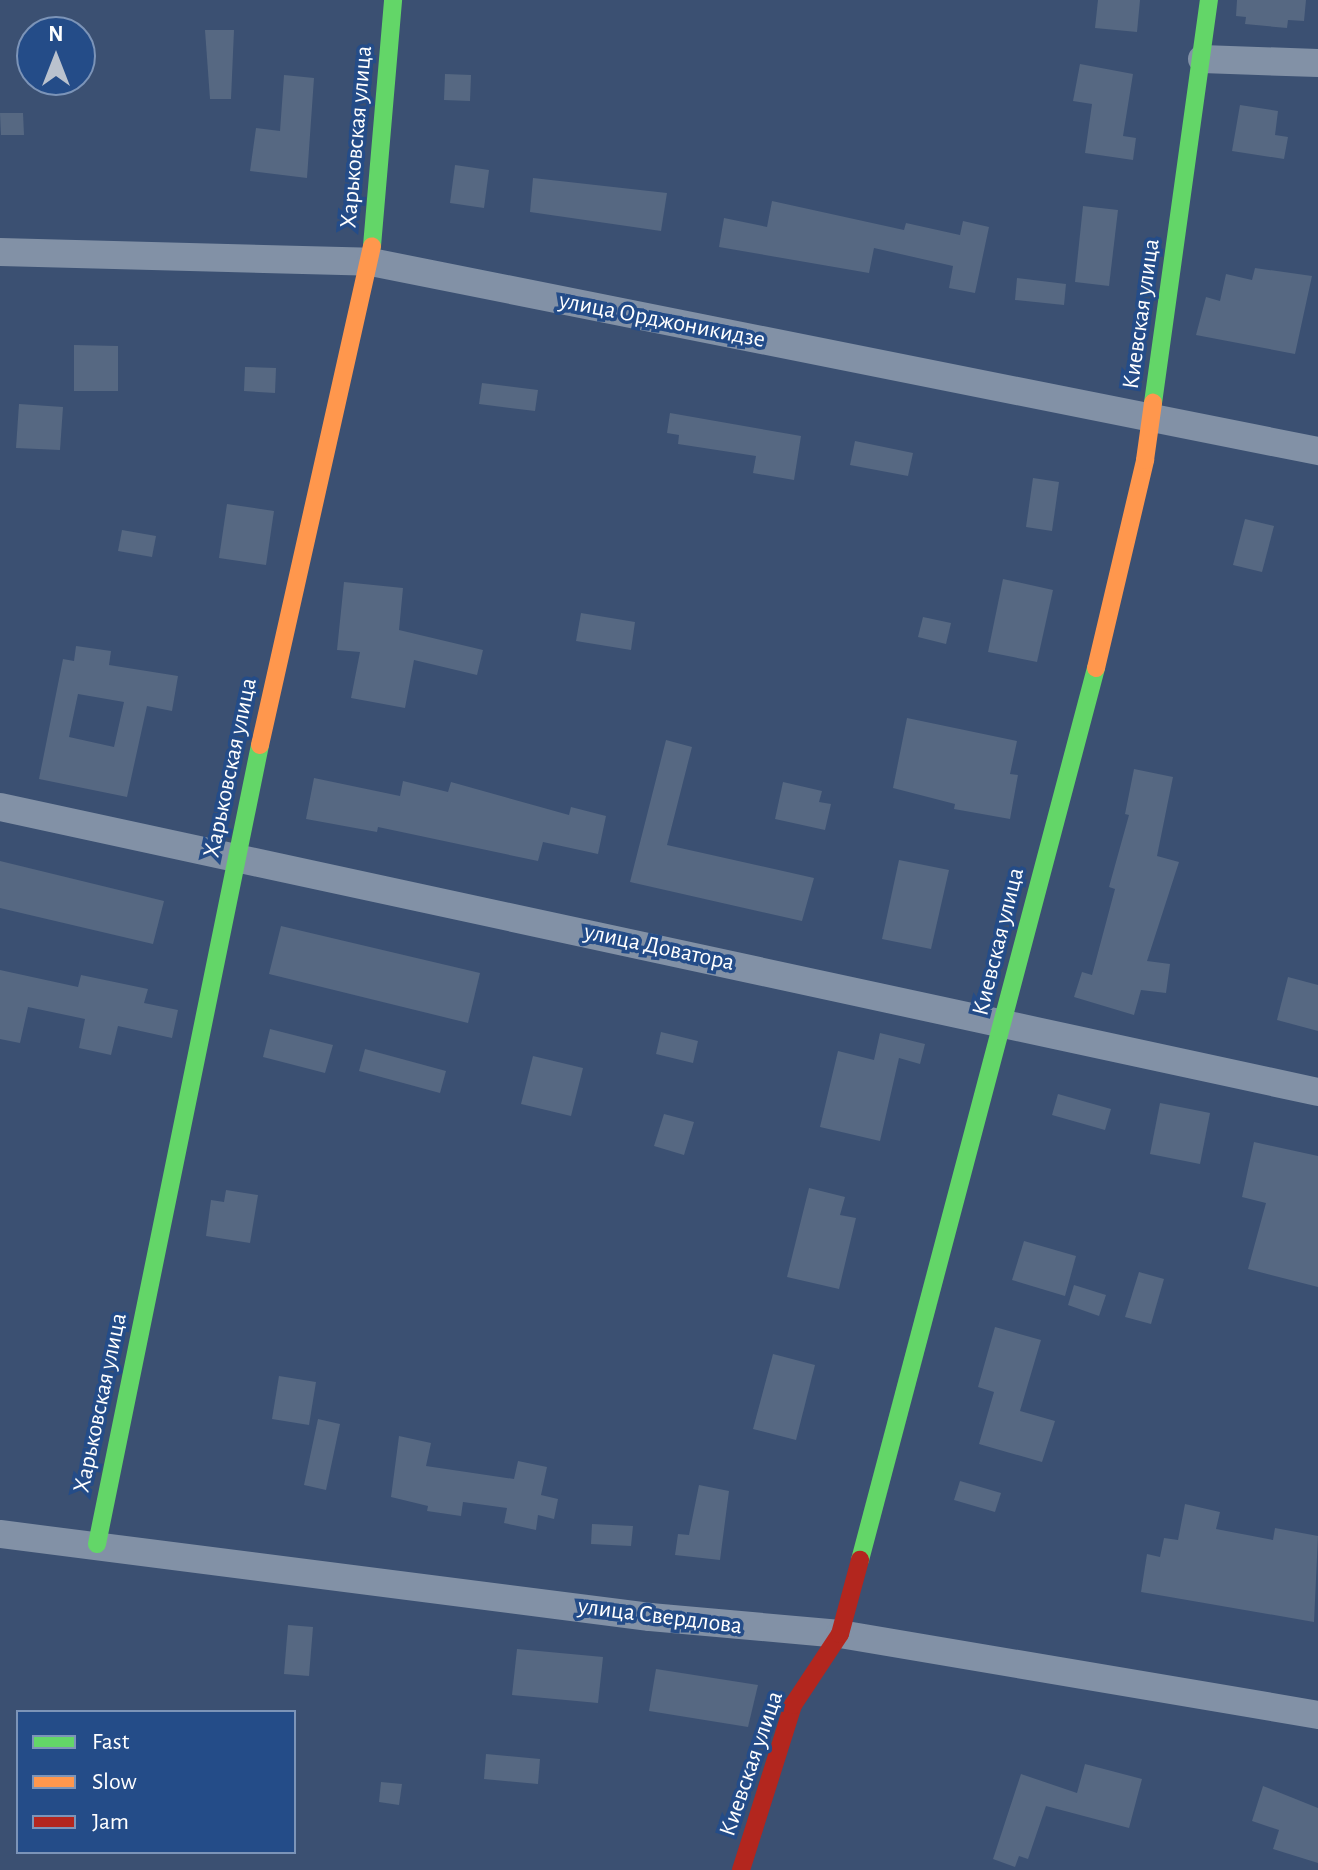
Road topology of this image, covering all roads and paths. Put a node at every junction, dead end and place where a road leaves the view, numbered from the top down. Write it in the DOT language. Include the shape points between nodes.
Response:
graph roads {
  1 [pos="393,0"];
  2 [pos="1209,0"];
  3 [pos="1202,59"];
  4 [pos="1318,63"];
  5 [pos="0,252"];
  6 [pos="371,262"];
  7 [pos="1151,418"];
  8 [pos="1318,451"];
  9 [pos="0,807"];
  10 [pos="236,856"];
  11 [pos="1003,1024"];
  12 [pos="1318,1092"];
  13 [pos="0,1534"];
  14 [pos="97,1544"];
  15 [pos="840,1634"];
  16 [pos="1318,1715"];
  17 [pos="741,1870"];
  1 -- 6 [label="street, Харьковская улица"];
  2 -- 3 [label="street, Киевская улица"];
  3 -- 4 [label="street"];
  3 -- 7 [label="street, Киевская улица"];
  5 -- 6 [label="street, улица Орджоникидзе"];
  6 -- 7 [label="street, улица Орджоникидзе"];
  6 -- 10 [label="street, Харьковская улица"];
  7 -- 8 [label="street, улица Орджоникидзе"];
  7 -- 11 [label="street, Киевская улица" via="1116,593"];
  9 -- 10 [label="street, улица Доватора"];
  10 -- 11 [label="street, улица Доватора"];
  10 -- 14 [label="street, Харьковская улица"];
  11 -- 12 [label="street, улица Доватора"];
  11 -- 15 [label="street, Киевская улица"];
  13 -- 14 [label="street, улица Свердлова"];
  14 -- 15 [label="street, улица Свердлова" via="650,1617"];
  15 -- 16 [label="street, улица Свердлова"];
  15 -- 17 [label="street, Киевская улица" via="793,1705"];
}
